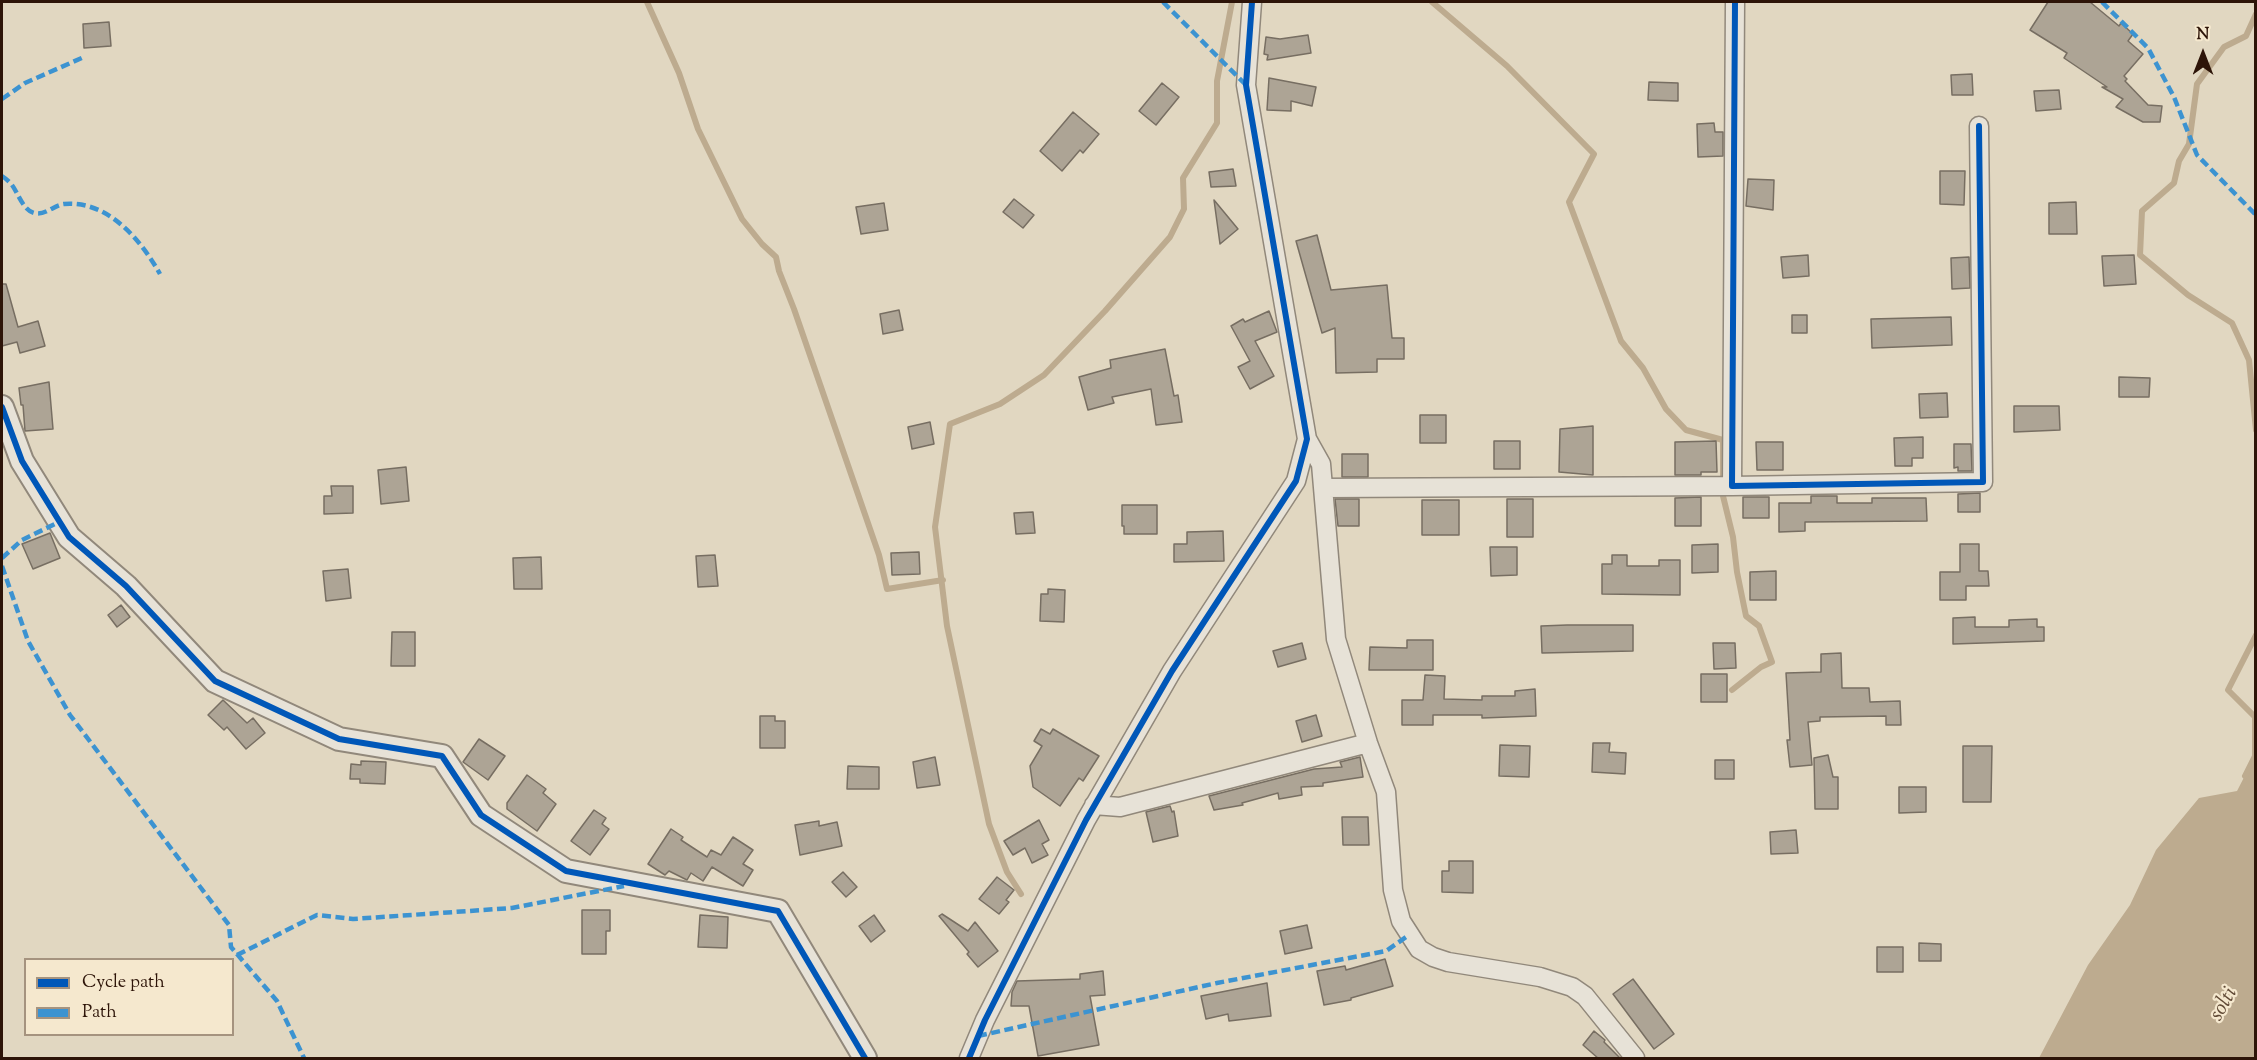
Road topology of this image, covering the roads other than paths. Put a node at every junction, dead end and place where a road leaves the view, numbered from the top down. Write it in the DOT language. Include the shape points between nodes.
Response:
graph roads {
  1 [pos="1252,2"];
  2 [pos="1736,2"];
  3 [pos="1979,126"];
  4 [pos="2,407"];
  5 [pos="1307,439"];
  6 [pos="1732,486"];
  7 [pos="1323,488"];
  8 [pos="1368,743"];
  9 [pos="1094,805"];
  10 [pos="865,1059"];
  11 [pos="969,1059"];
  12 [pos="1635,1059"];
  1 -- 5 [label="street" via="1246,85"];
  2 -- 6 [label="street"];
  3 -- 6 [label="street" via="1983,482"];
  4 -- 10 [label="street" via="22,461 69,537 126,586 215,681 339,739 442,756 481,815 566,871 778,911"];
  5 -- 7 [label="street" via="1321,464"];
  5 -- 9 [label="street" via="1296,481 1172,670"];
  6 -- 7 [label="street"];
  7 -- 8 [label="street" via="1336,639"];
  8 -- 9 [label="street" via="1120,807"];
  8 -- 12 [label="street" via="1386,792 1395,906 1419,949 1448,962 1540,977 1572,987 1585,996"];
  9 -- 11 [label="street" via="989,1011"];
}
